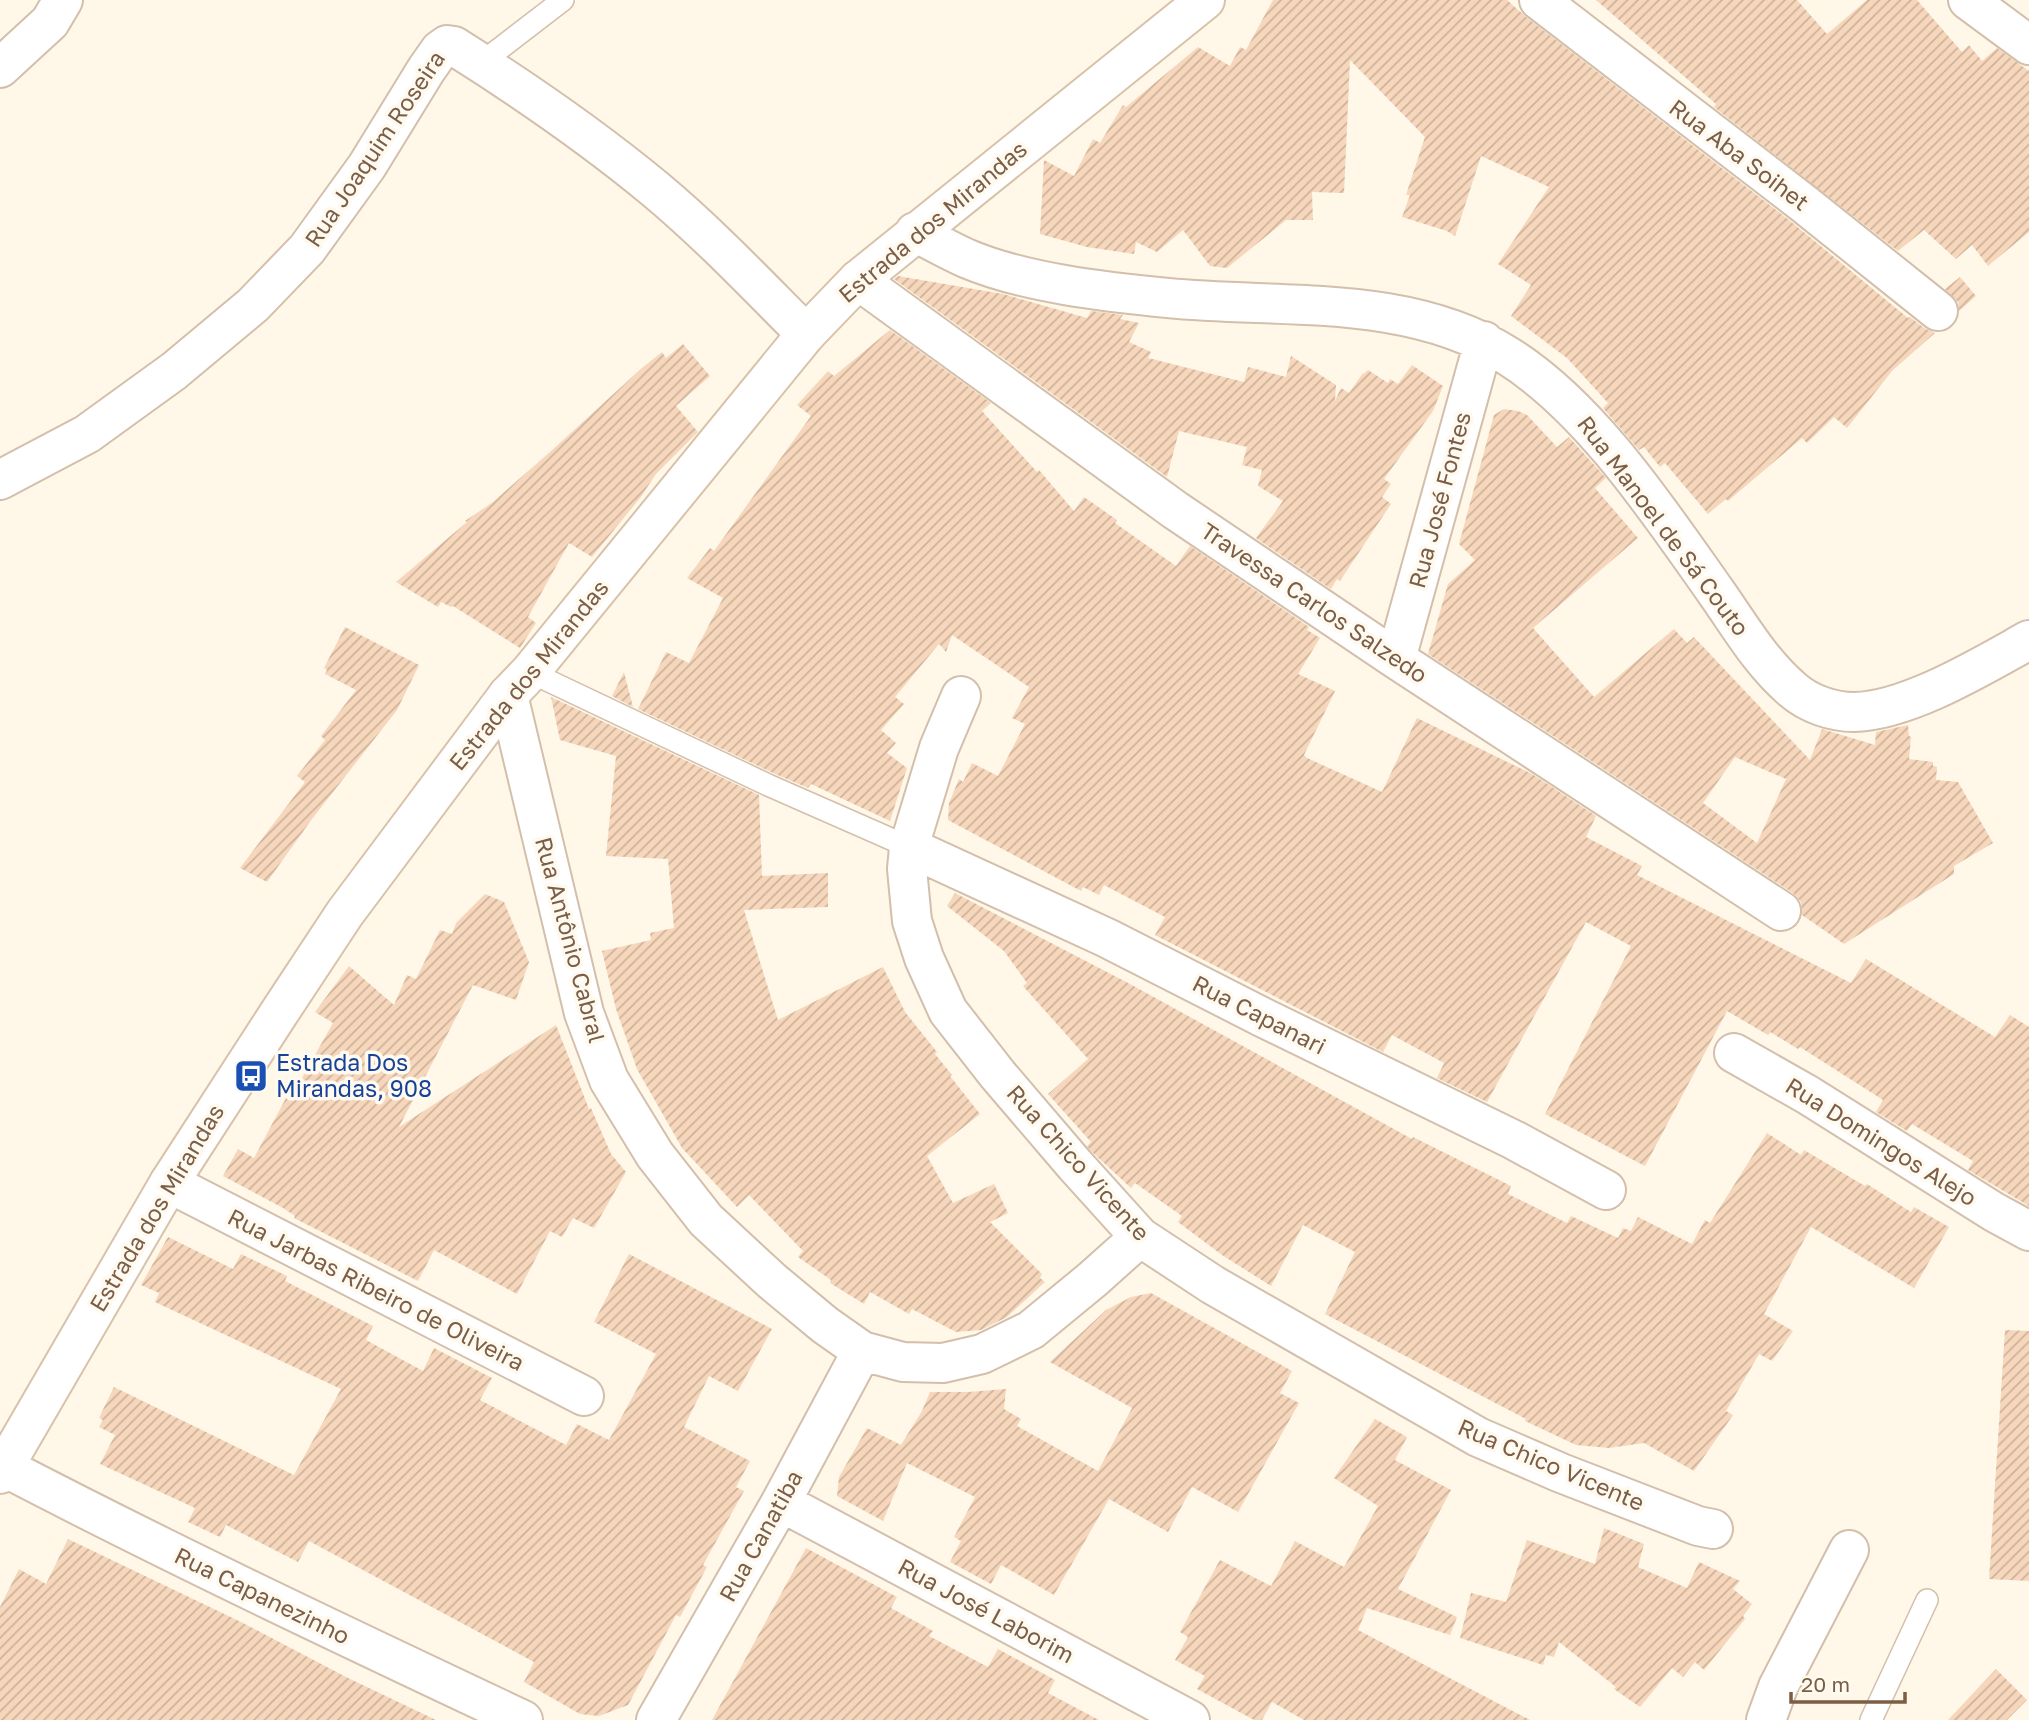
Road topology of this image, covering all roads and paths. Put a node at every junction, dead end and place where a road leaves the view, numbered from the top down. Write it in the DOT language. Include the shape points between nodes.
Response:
graph roads {
  1 [pos="63,0"];
  2 [pos="563,0"];
  3 [pos="1205,0"];
  4 [pos="1539,0"];
  5 [pos="1968,0"];
  6 [pos="2029,45"];
  7 [pos="481,63"];
  8 [pos="0,68"];
  9 [pos="915,232"];
  10 [pos="858,280"];
  11 [pos="1938,311"];
  12 [pos="806,334"];
  13 [pos="1484,341"];
  14 [pos="0,480"];
  15 [pos="2029,640"];
  16 [pos="1396,659"];
  17 [pos="519,684"];
  18 [pos="961,696"];
  19 [pos="909,847"];
  20 [pos="1781,911"];
  21 [pos="1734,1053"];
  22 [pos="169,1183"];
  23 [pos="1606,1190"];
  24 [pos="2029,1231"];
  25 [pos="1140,1237"];
  26 [pos="862,1351"];
  27 [pos="584,1396"];
  28 [pos="2,1470"];
  29 [pos="781,1502"];
  30 [pos="1713,1529"];
  31 [pos="1849,1550"];
  32 [pos="1927,1600"];
  33 [pos="523,1720"];
  34 [pos="656,1720"];
  35 [pos="1190,1720"];
  36 [pos="1766,1720"];
  37 [pos="1871,1720"];
  1 -- 8 [label="street" via="50,22"];
  2 -- 7 [label="lane"];
  3 -- 9 [label="street, Estrada dos Mirandas"];
  4 -- 11 [label="street, Rua Aba Soihet"];
  5 -- 6 [label="street"];
  7 -- 12 [label="street, Rua Joaquim Roseira" via="655,189"];
  7 -- 14 [label="street, Rua Joaquim Roseira" via="454,46 444,46 307,249 253,306 87,434"];
  9 -- 10 [label="street, Estrada dos Mirandas"];
  9 -- 13 [label="street, Rua Manoel de Sá Couto" via="970,260 1024,276 1170,298 1382,312"];
  10 -- 12 [label="street, Estrada dos Mirandas"];
  10 -- 16 [label="street, Travessa Carlos Salzedo" via="1175,509"];
  12 -- 17 [label="street, Estrada dos Mirandas"];
  13 -- 15 [label="street, Rua Manoel de Sá Couto" via="1546,382 1573,408 1683,547 1770,669 1797,694 1828,709 1886,708 1934,690"];
  13 -- 16 [label="street, Rua José Fontes"];
  16 -- 20 [label="street, Travessa Carlos Salzedo"];
  17 -- 19 [label="lane"];
  17 -- 22 [label="street, Estrada dos Mirandas" via="345,913"];
  17 -- 26 [label="street, Rua Antônio Cabral" via="584,1013 609,1080 655,1155 706,1220 772,1282"];
  18 -- 19 [label="street, Rua Chico Vicente" via="939,748"];
  19 -- 23 [label="street, Rua Capanari" via="1107,938"];
  19 -- 25 [label="street, Rua Chico Vicente" via="912,921 923,958 948,1011"];
  21 -- 24 [label="street, Rua Domingos Alejo"];
  22 -- 27 [label="street, Rua Jarbas Ribeiro de Oliveira"];
  22 -- 28 [label="street, Estrada dos Mirandas"];
  25 -- 26 [label="street, Rua Antônio Cabral" via="1031,1330 982,1354 943,1363 902,1362"];
  25 -- 30 [label="street, Rua Chico Vicente" via="1213,1285 1478,1437"];
  26 -- 29 [label="street, Rua Canatiba"];
  28 -- 33 [label="street, Rua Capanezinho"];
  29 -- 34 [label="street, Rua Canatiba"];
  29 -- 35 [label="street, Rua José Laborim"];
  31 -- 36 [label="street" via="1778,1687"];
  32 -- 37 [label="lane"];
}
